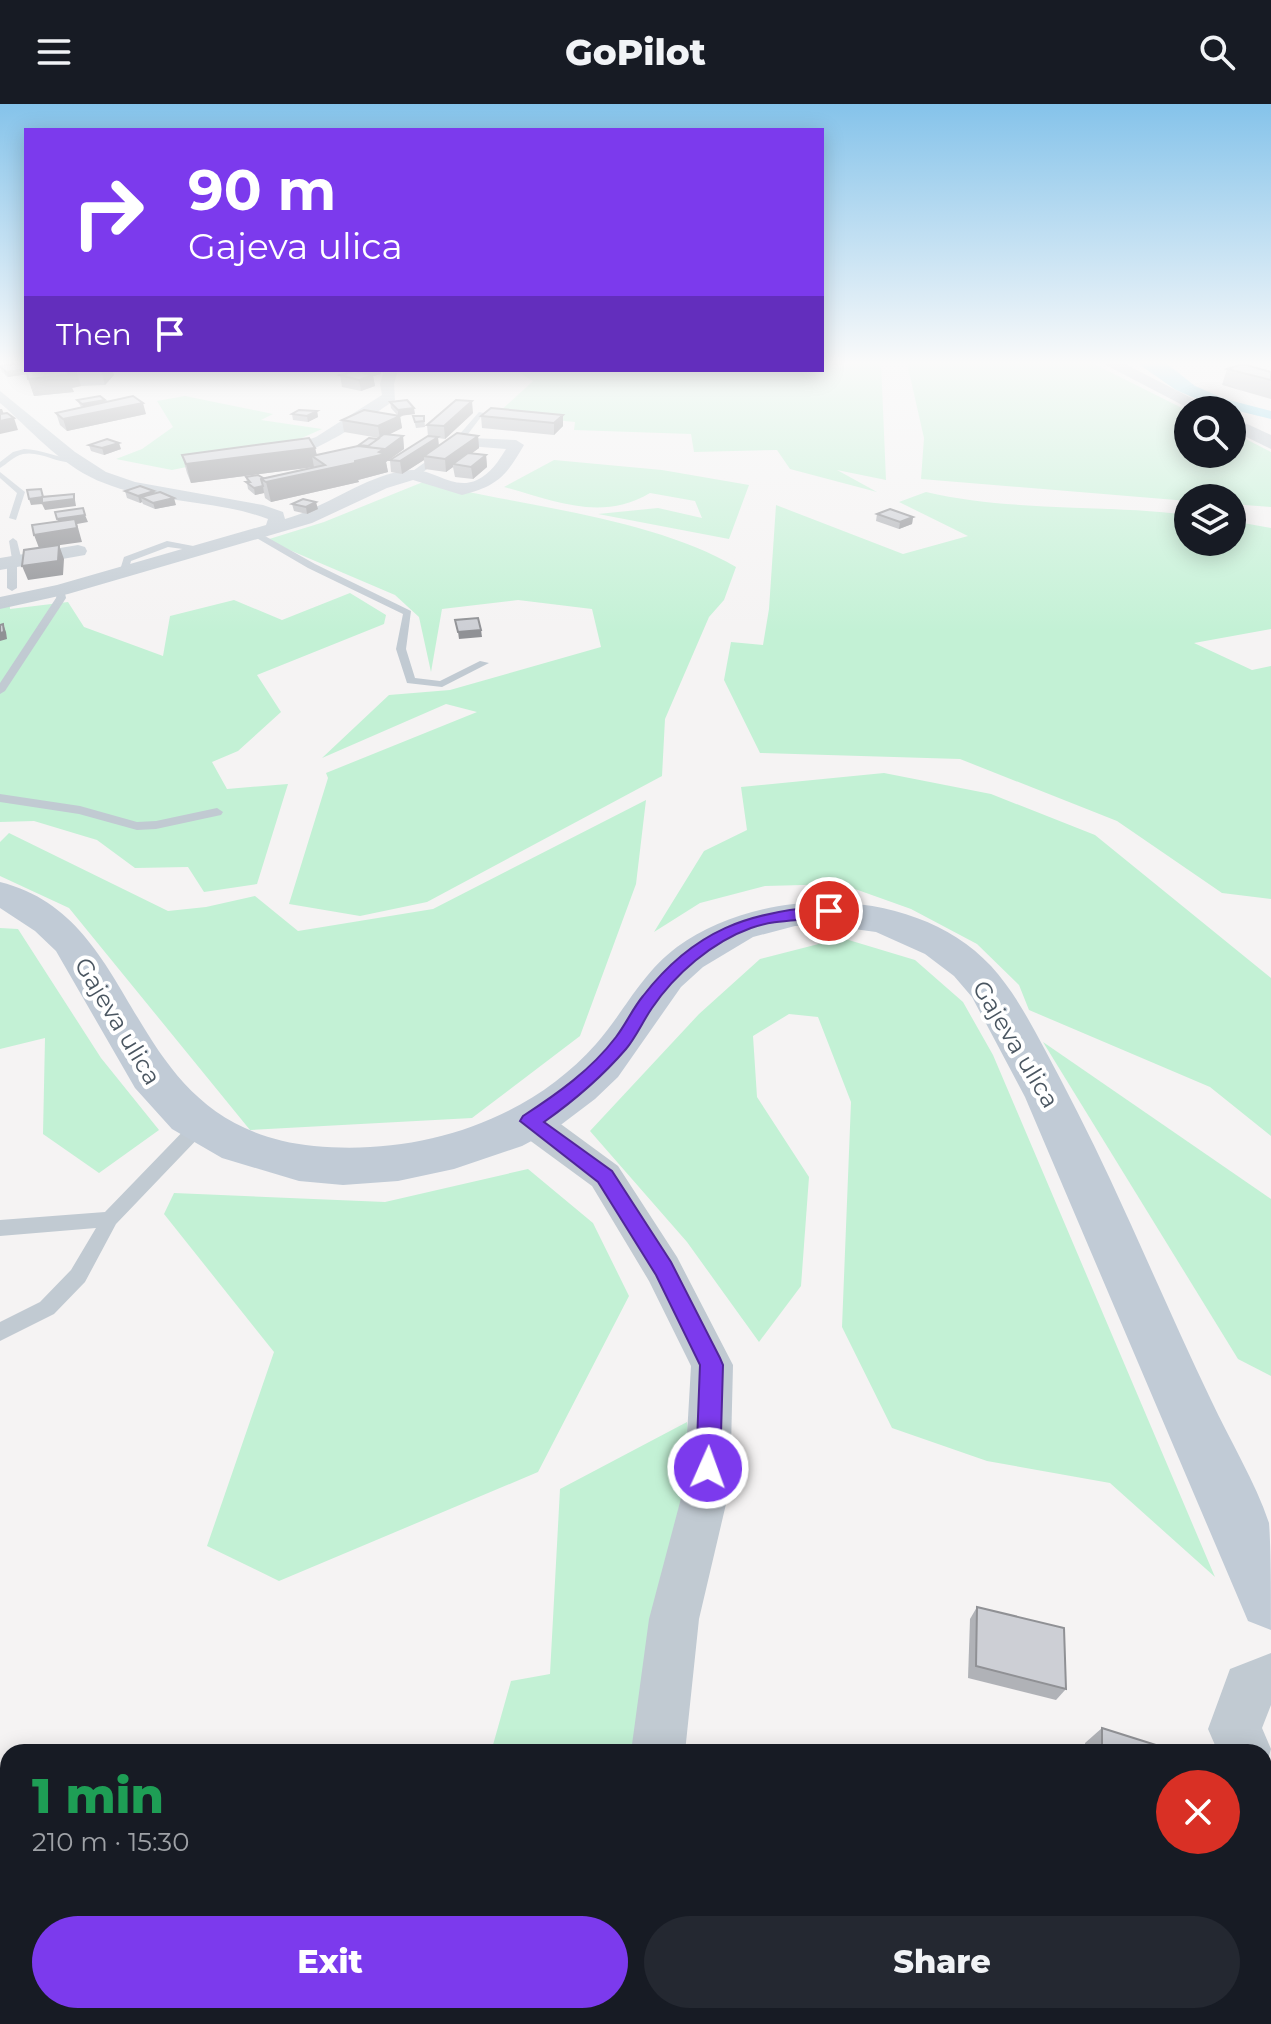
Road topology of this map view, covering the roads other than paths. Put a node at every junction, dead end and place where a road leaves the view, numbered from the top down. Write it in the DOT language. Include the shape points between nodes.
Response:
graph roads {
  1 [pos="18,453"];
  2 [pos="38,453"];
  3 [pos="69,453"];
  4 [pos="290,453"];
  5 [pos="444,453"];
  6 [pos="512,453"];
  7 [pos="78,460"];
  8 [pos="250,461"];
  9 [pos="0,466"];
  10 [pos="0,474"];
  11 [pos="162,475"];
  12 [pos="413,475"];
  13 [pos="118,482"];
  14 [pos="13,518"];
  15 [pos="275,528"];
  16 [pos="256,534"];
  17 [pos="13,541"];
  18 [pos="78,551"];
  19 [pos="10,562"];
  20 [pos="61,590"];
  21 [pos="6,596"];
  22 [pos="484,663"];
  23 [pos="0,691"];
  24 [pos="0,798"];
  25 [pos="217,812"];
  26 [pos="0,893"];
  27 [pos="530,1121"];
  28 [pos="199,1126"];
  29 [pos="110,1219"];
  30 [pos="0,1228"];
  31 [pos="0,1332"];
  32 [pos="1271,1598"];
  33 [pos="1271,1679"];
  34 [pos="659,1744"];
  35 [pos="1242,1744"];
  1 -- 9 [label="lane"];
  2 -- 7 [label="lane"];
  3 -- 7 [label="street"];
  4 -- 8 [label="street"];
  5 -- 12 [label="lane"];
  6 -- 12 [label="street" via="501,471 462,490"];
  7 -- 13 [label="street"];
  10 -- 14 [label="lane" via="21,492"];
  11 -- 13 [label="street"];
  12 -- 15 [label="street"];
  13 -- 15 [label="street" via="251,505 277,516"];
  15 -- 16 [label="street"];
  16 -- 20 [label="street"];
  16 -- 22 [label="lane" via="288,556 408,613 401,649 411,681 442,684"];
  17 -- 19 [label="lane"];
  18 -- 19 [label="street"];
  19 -- 21 [label="lane"];
  20 -- 21 [label="street"];
  20 -- 23 [label="lane" via="61,598"];
  24 -- 25 [label="lane" via="80,810 137,826"];
  26 -- 28 [label="main road, Gajeva ulica" via="27,906 63,935 84,962 141,1065 169,1102"];
  27 -- 28 [label="main road, Gajeva ulica" via="435,1155 378,1164 317,1165 262,1153"];
  27 -- 32 [label="main road, Gajeva ulica" via="577,1090 622,1042 648,1000 680,965 743,925 782,914 829,911 879,920 950,953 977,976 998,1005 1058,1114"];
  27 -- 34 [label="street" via="605,1176 663,1269 712,1365 707,1487 674,1619"];
  28 -- 29 [label="lane"];
  29 -- 30 [label="lane"];
  29 -- 31 [label="lane" via="78,1276 47,1308"];
  33 -- 35 [label="street" via="1249,1688 1235,1729"];
}
